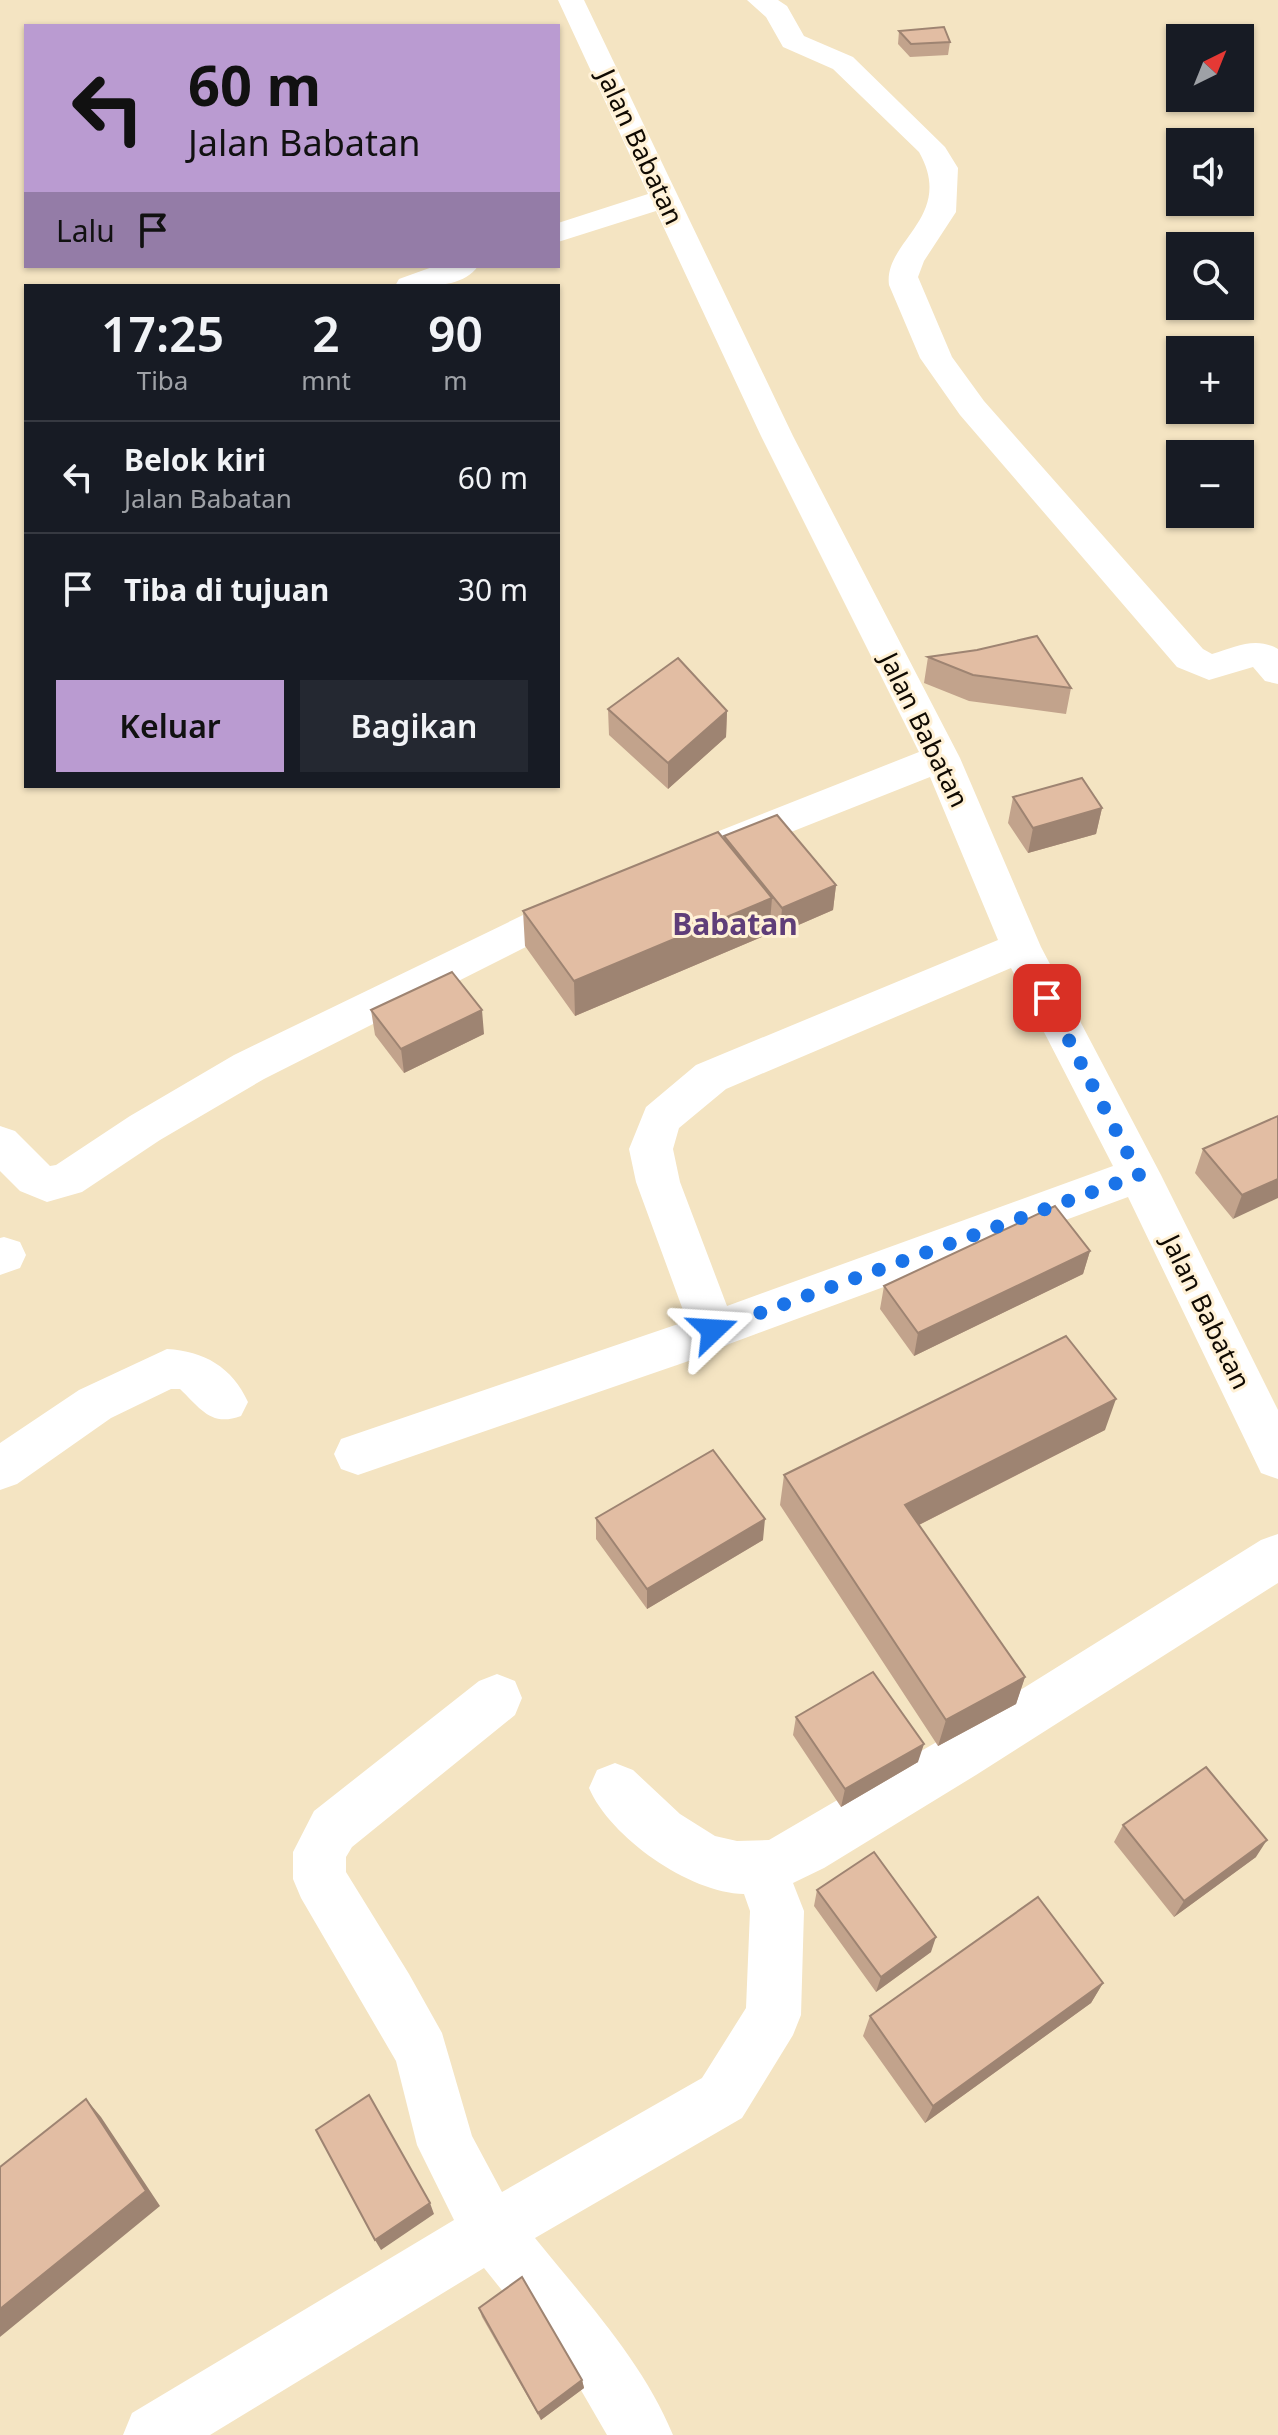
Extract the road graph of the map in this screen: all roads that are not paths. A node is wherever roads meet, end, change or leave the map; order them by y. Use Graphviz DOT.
graph roads {
  1 [pos="571,0"];
  2 [pos="760,0"];
  3 [pos="664,198"];
  4 [pos="560,232"];
  5 [pos="458,268"];
  6 [pos="415,284"];
  7 [pos="1278,672"];
  8 [pos="941,758"];
  9 [pos="689,859"];
  10 [pos="615,889"];
  11 [pos="1021,947"];
  12 [pos="0,1143"];
  13 [pos="1139,1175"];
  14 [pos="713,1330"];
  15 [pos="225,1402"];
  16 [pos="358,1454"];
  17 [pos="1278,1458"];
  18 [pos="0,1469"];
  19 [pos="1278,1556"];
  20 [pos="497,1698"];
  21 [pos="615,1788"];
  22 [pos="761,1868"];
  23 [pos="491,2231"];
  24 [pos="154,2435"];
  25 [pos="642,2435"];
  1 -- 3 [label="street, Jalan Babatan"];
  2 -- 7 [label="street"];
  3 -- 4 [label="street"];
  3 -- 8 [label="street, Jalan Babatan"];
  5 -- 6 [label="street"];
  8 -- 9 [label="street"];
  8 -- 11 [label="street, Jalan Babatan"];
  10 -- 12 [label="street"];
  11 -- 13 [label="street, Jalan Babatan"];
  11 -- 14 [label="street"];
  13 -- 14 [label="street"];
  13 -- 17 [label="street, Jalan Babatan"];
  14 -- 16 [label="street"];
  15 -- 18 [label="street"];
  19 -- 22 [label="street"];
  20 -- 23 [label="street"];
  21 -- 22 [label="street"];
  22 -- 23 [label="street"];
  23 -- 24 [label="street"];
  23 -- 25 [label="street"];
}
